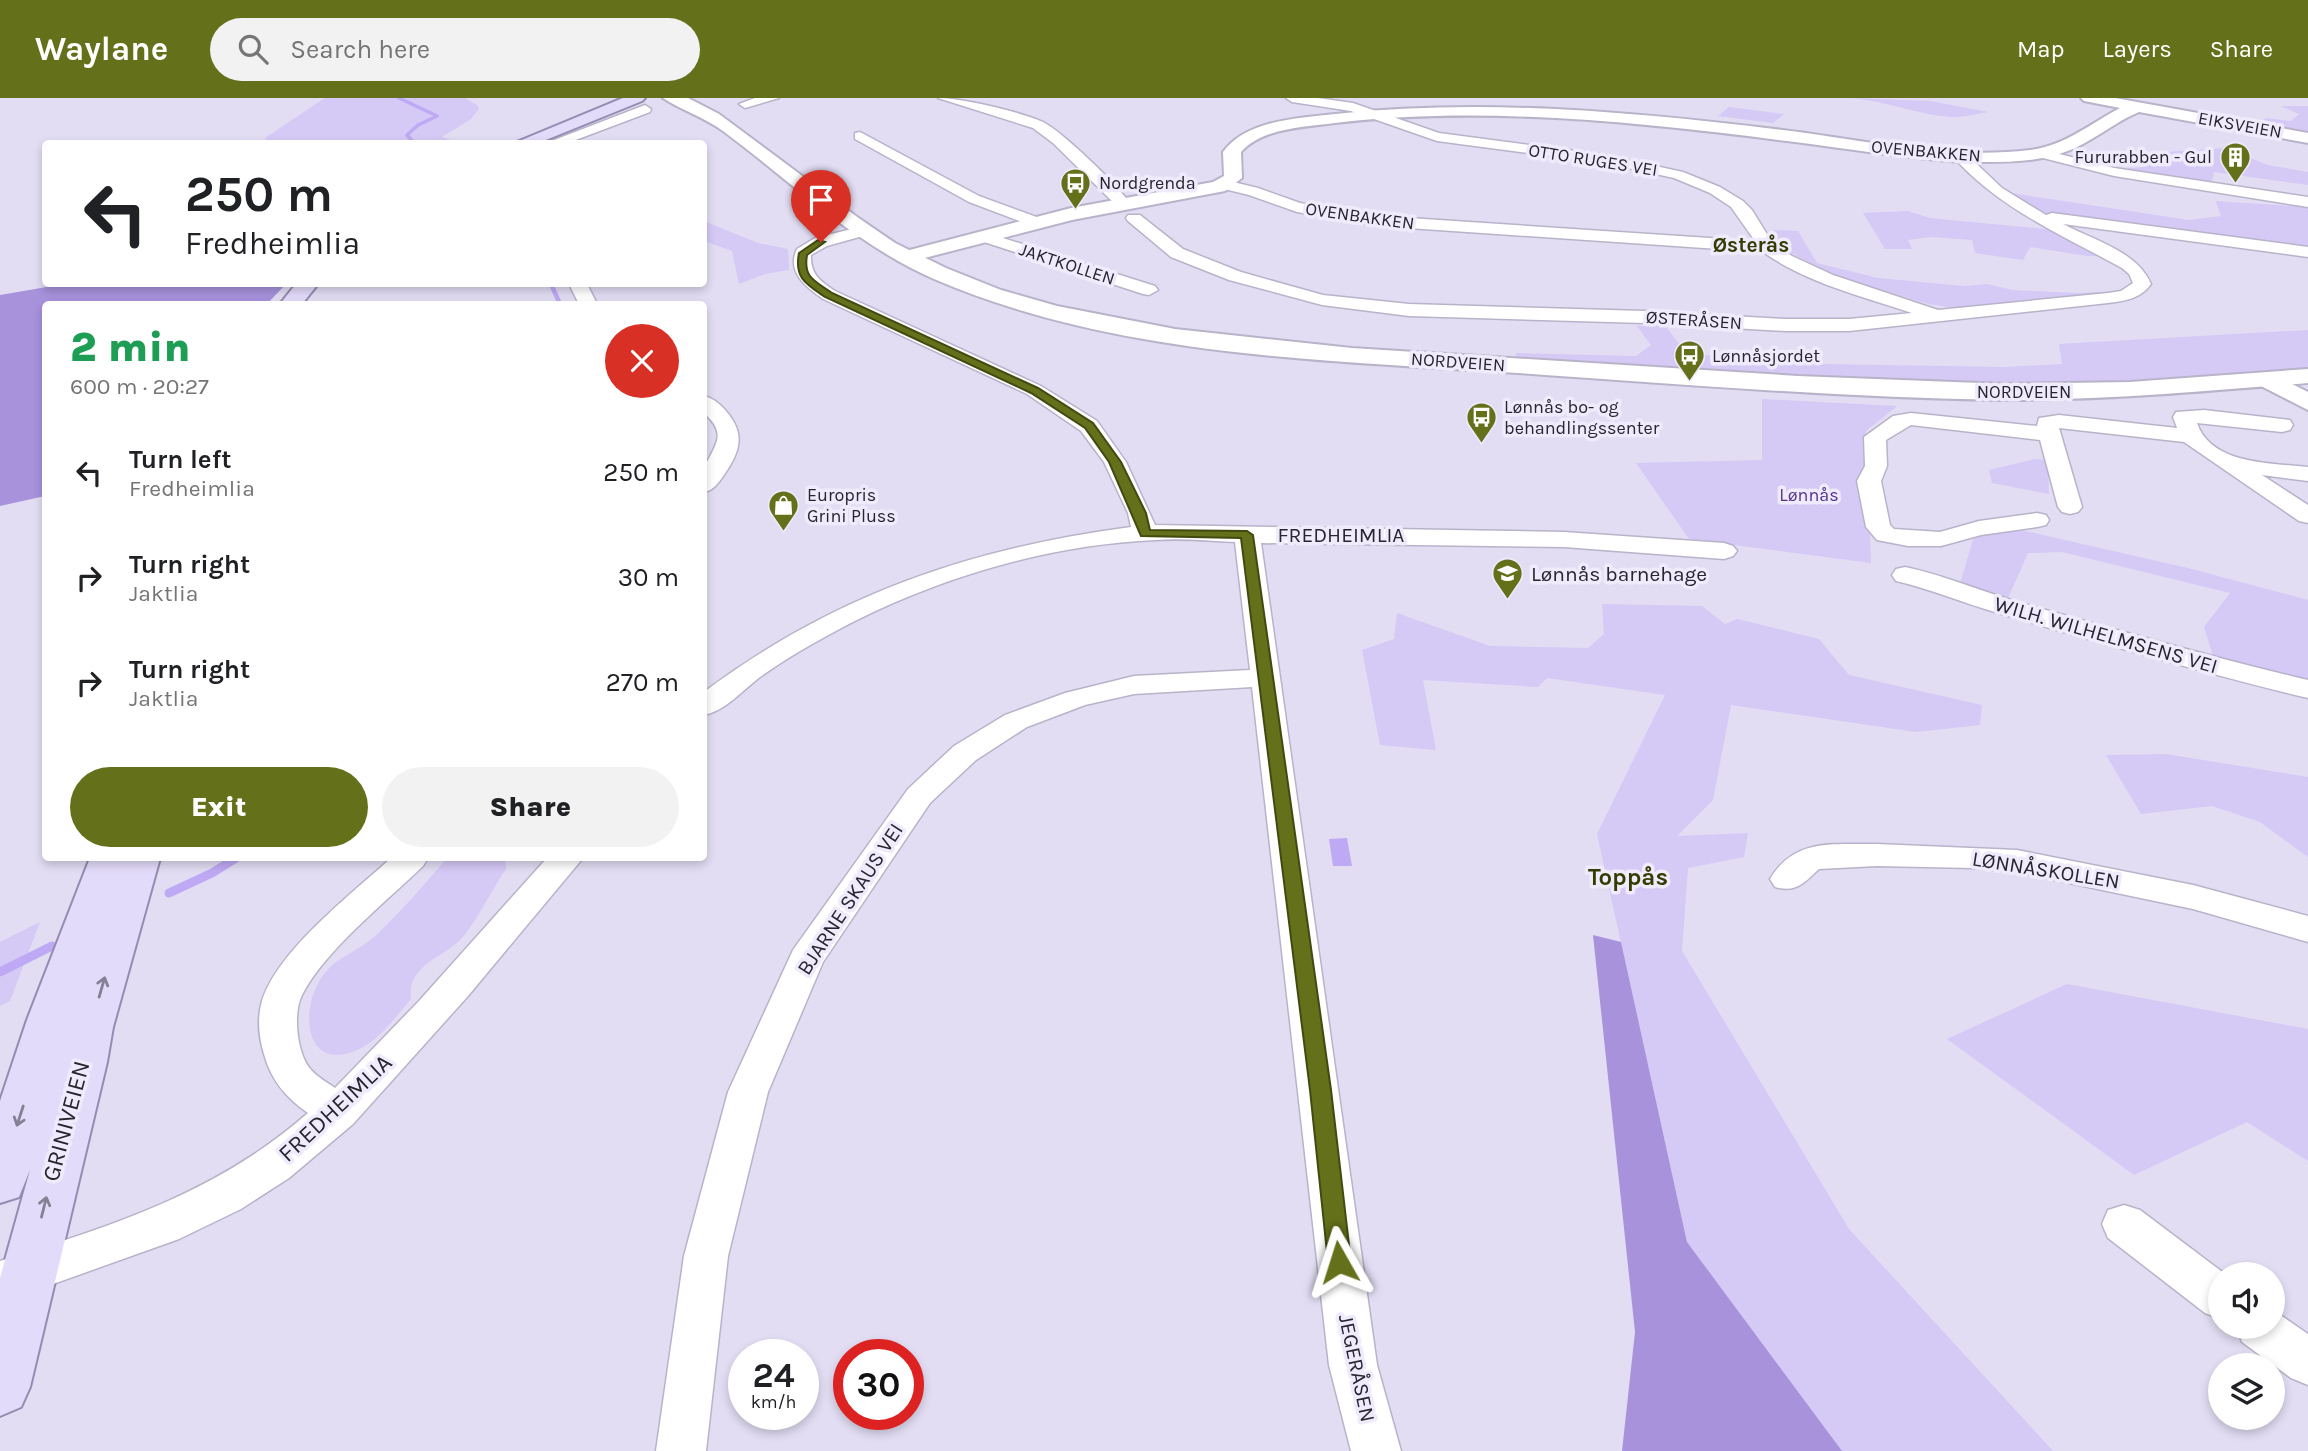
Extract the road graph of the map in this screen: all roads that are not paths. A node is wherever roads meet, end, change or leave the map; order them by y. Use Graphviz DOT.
graph roads {
  1 [pos="624,98"];
  2 [pos="671,98"];
  3 [pos="773,98"];
  4 [pos="944,98"];
  5 [pos="1292,98"];
  6 [pos="1451,98"];
  7 [pos="2089,98"];
  8 [pos="641,103"];
  9 [pos="745,104"];
  10 [pos="2134,108"];
  11 [pos="1470,110"];
  12 [pos="1371,114"];
  13 [pos="860,136"];
  14 [pos="549,138"];
  15 [pos="2308,138"];
  16 [pos="2040,153"];
  17 [pos="1960,156"];
  18 [pos="1225,185"];
  19 [pos="2308,202"];
  20 [pos="1128,210"];
  21 [pos="2037,218"];
  22 [pos="1036,222"];
  23 [pos="864,231"];
  24 [pos="984,237"];
  25 [pos="1767,247"];
  26 [pos="2308,252"];
  27 [pos="905,257"];
  28 [pos="305,287"];
  29 [pos="1149,290"];
  30 [pos="293,301"];
  31 [pos="1939,316"];
  32 [pos="2308,376"];
  33 [pos="2267,380"];
  34 [pos="2308,402"];
  35 [pos="707,405"];
  36 [pos="2282,425"];
  37 [pos="2049,434"];
  38 [pos="2190,436"];
  39 [pos="2228,465"];
  40 [pos="2308,474"];
  41 [pos="707,481"];
  42 [pos="2070,507"];
  43 [pos="2308,516"];
  44 [pos="2037,520"];
  45 [pos="1145,533"];
  46 [pos="1247,535"];
  47 [pos="1724,551"];
  48 [pos="1905,575"];
  49 [pos="1264,678"];
  50 [pos="2308,689"];
  51 [pos="707,703"];
  52 [pos="109,861"];
  53 [pos="138,861"];
  54 [pos="408,861"];
  55 [pos="563,861"];
  56 [pos="1787,879"];
  57 [pos="2308,929"];
  58 [pos="339,1112"];
  59 [pos="0,1181"];
  60 [pos="2124,1224"];
  61 [pos="14,1278"];
  62 [pos="2208,1288"];
  63 [pos="2277,1339"];
  64 [pos="2308,1362"];
  65 [pos="0,1387"];
  66 [pos="681,1451"];
  67 [pos="1376,1451"];
  1 -- 14 [label="main road"];
  2 -- 23 [label="street, NORDVEIEN"];
  3 -- 9 [label="street"];
  4 -- 20 [label="street, ØSTERÅSEN"];
  5 -- 12 [label="street, OTTO RUGES VEI"];
  6 -- 11 [label="street"];
  7 -- 10 [label="street, EIKSVEIEN"];
  8 -- 14 [label="main road"];
  10 -- 15 [label="street, EIKSVEIEN"];
  10 -- 16 [label="street, OVENBAKKEN"];
  11 -- 12 [label="street, OVENBAKKEN"];
  11 -- 17 [label="street, OVENBAKKEN"];
  12 -- 18 [label="street, OVENBAKKEN"];
  12 -- 25 [label="street, OTTO RUGES VEI"];
  13 -- 22 [label="street"];
  16 -- 17 [label="street, OVENBAKKEN"];
  16 -- 19 [label="street, OVENBAKKEN"];
  17 -- 21 [label="street, ØSTERÅSEN"];
  18 -- 20 [label="street"];
  18 -- 25 [label="street, OVENBAKKEN"];
  20 -- 22 [label="street"];
  20 -- 31 [label="street, ØSTERÅSEN"];
  21 -- 26 [label="street, ØSTERÅSEN"];
  21 -- 31 [label="street, ØSTERÅSEN"];
  22 -- 24 [label="street"];
  23 -- 27 [label="street, NORDVEIEN"];
  23 -- 45 [label="street"];
  24 -- 27 [label="street"];
  24 -- 29 [label="street, JAKTKOLLEN"];
  25 -- 31 [label="street, OTTO RUGES VEI"];
  27 -- 33 [label="street, NORDVEIEN"];
  28 -- 30 [label="main road"];
  32 -- 33 [label="street, NORDVEIEN"];
  33 -- 34 [label="street"];
  35 -- 41 [label="street"];
  36 -- 38 [label="street"];
  37 -- 38 [label="street"];
  37 -- 42 [label="street"];
  37 -- 44 [label="street"];
  38 -- 39 [label="street"];
  39 -- 40 [label="street"];
  39 -- 43 [label="street"];
  45 -- 46 [label="street, FREDHEIMLIA"];
  45 -- 51 [label="street, FREDHEIMLIA"];
  46 -- 47 [label="street, FREDHEIMLIA"];
  46 -- 49 [label="street, JEGERÅSEN"];
  48 -- 50 [label="street, WILH. WILHELMSENS VEI"];
  49 -- 66 [label="street, BJARNE SKAUS VEI"];
  49 -- 67 [label="street, JEGERÅSEN"];
  52 -- 59 [label="main road, GRINIVEIEN, one-way"];
  61 -- 53 [label="main road, GRINIVEIEN, one-way"];
  54 -- 58 [label="street"];
  55 -- 58 [label="street, FREDHEIMLIA"];
  56 -- 57 [label="street, LØNNÅSKOLLEN"];
  58 -- 61 [label="street, FREDHEIMLIA"];
  60 -- 62 [label="street"];
  61 -- 65 [label="main road, GRINIVEIEN"];
  63 -- 64 [label="street"];
}
